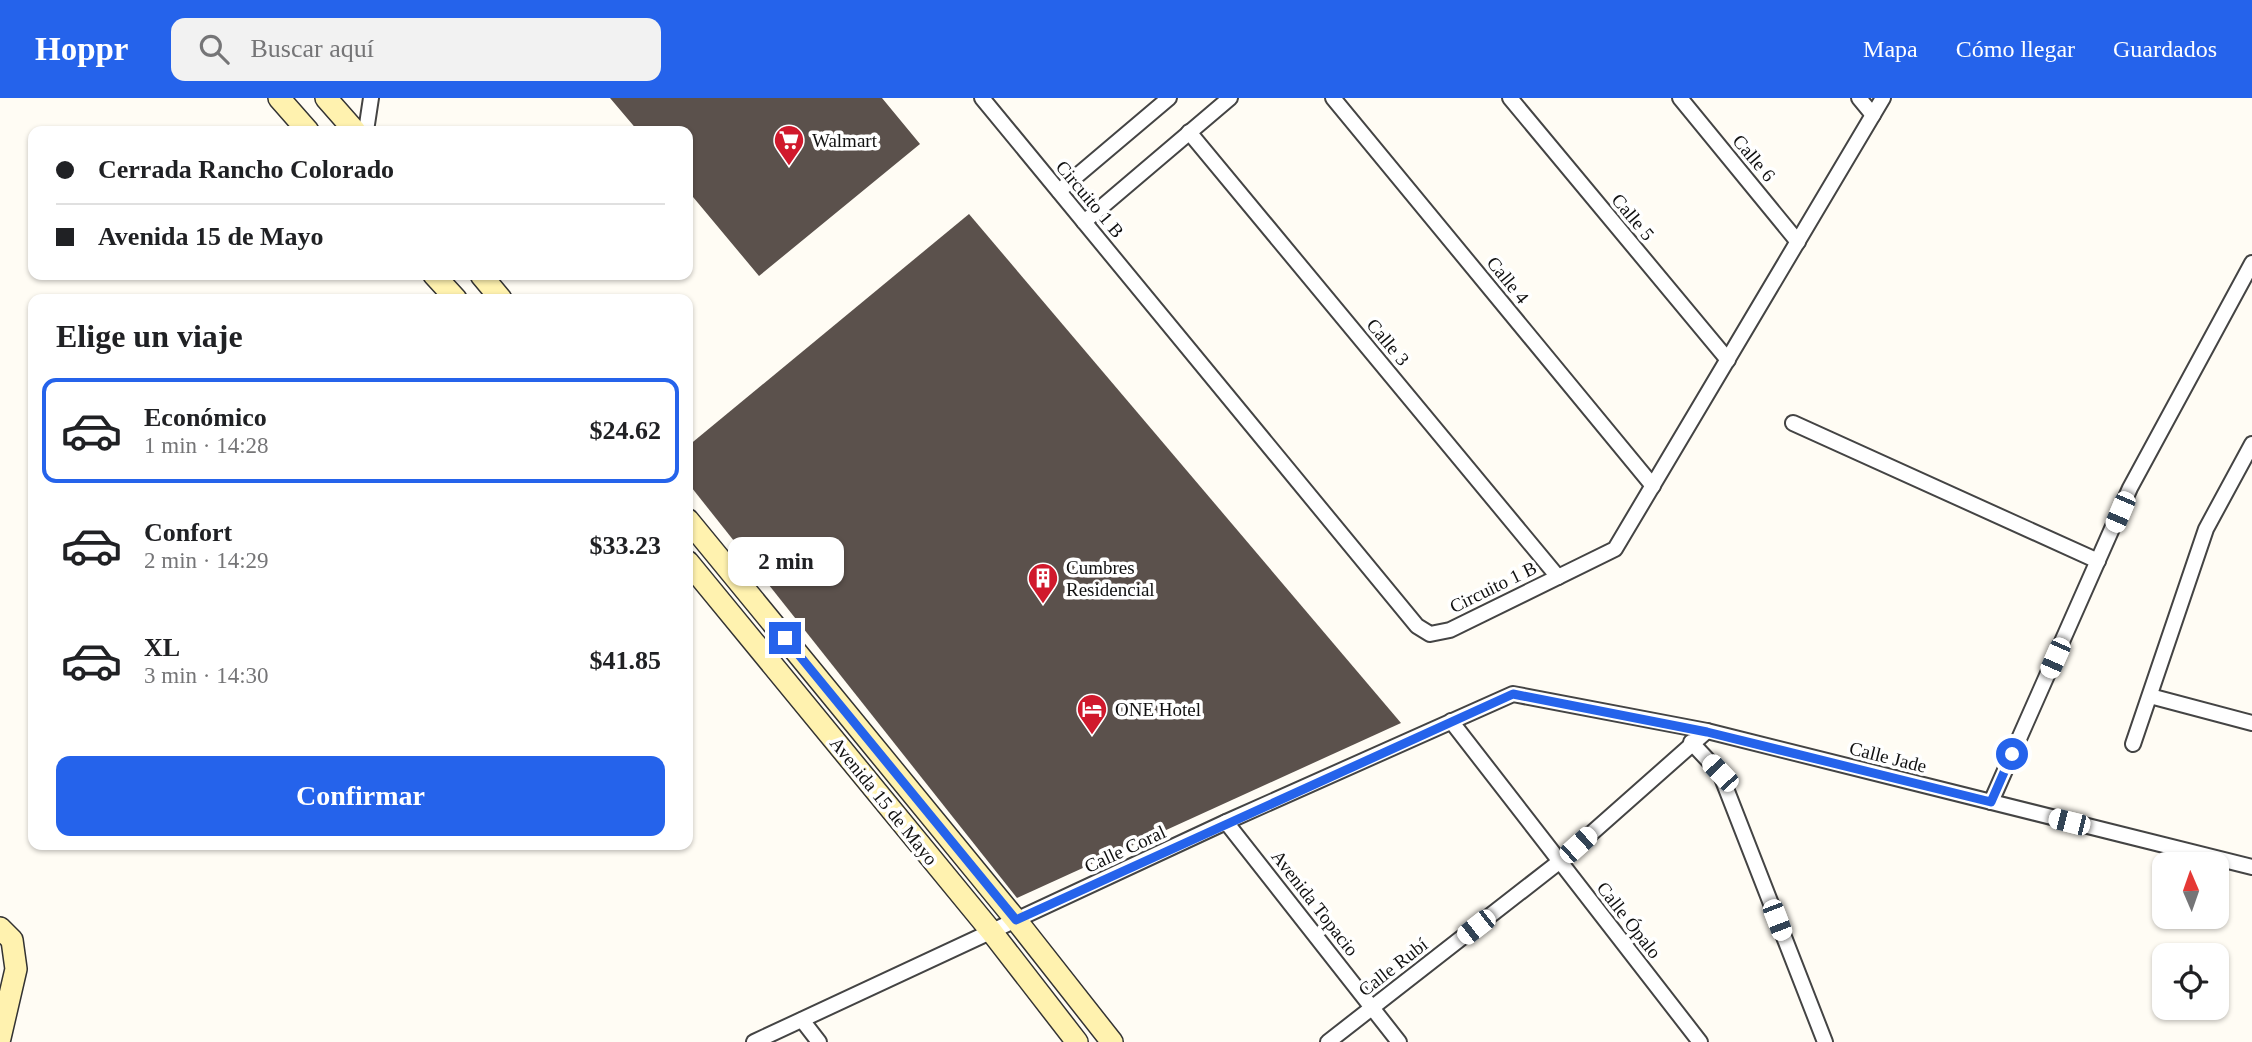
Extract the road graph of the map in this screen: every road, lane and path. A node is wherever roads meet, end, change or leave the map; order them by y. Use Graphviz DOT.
graph roads {
  1 [pos="279,98"];
  2 [pos="326,98"];
  3 [pos="371,98"];
  4 [pos="982,98"];
  5 [pos="1230,98"];
  6 [pos="1333,98"];
  7 [pos="1510,98"];
  8 [pos="1680,98"];
  9 [pos="1859,98"];
  10 [pos="1883,98"];
  11 [pos="1164,99"];
  12 [pos="1873,116"];
  13 [pos="304,126"];
  14 [pos="351,126"];
  15 [pos="367,126"];
  16 [pos="1189,132"];
  17 [pos="1059,191"];
  18 [pos="1084,222"];
  19 [pos="1798,242"];
  20 [pos="2252,262"];
  21 [pos="439,280"];
  22 [pos="485,280"];
  23 [pos="451,294"];
  24 [pos="497,294"];
  25 [pos="1728,360"];
  26 [pos="1793,423"];
  27 [pos="2252,444"];
  28 [pos="1653,486"];
  29 [pos="693,526"];
  30 [pos="2098,561"];
  31 [pos="693,568"];
  32 [pos="1558,577"];
  33 [pos="1513,694"];
  34 [pos="2150,696"];
  35 [pos="1451,721"];
  36 [pos="2252,723"];
  37 [pos="1707,732"];
  38 [pos="1691,742"];
  39 [pos="2133,744"];
  40 [pos="1991,802"];
  41 [pos="1226,822"];
  42 [pos="1559,862"];
  43 [pos="2252,867"];
  44 [pos="1016,920"];
  45 [pos="0,928"];
  46 [pos="991,931"];
  47 [pos="1372,1008"];
  48 [pos="802,1020"];
  49 [pos="0,1038"];
  50 [pos="754,1042"];
  51 [pos="819,1042"];
  52 [pos="1077,1042"];
  53 [pos="1112,1042"];
  54 [pos="1328,1042"];
  55 [pos="1399,1042"];
  56 [pos="1700,1042"];
  57 [pos="1825,1042"];
  1 -- 13 [label="main road"];
  2 -- 14 [label="main road"];
  3 -- 15 [label="street"];
  4 -- 17 [label="street, Circuito 1 B"];
  5 -- 16 [label="street"];
  6 -- 28 [label="street, Calle 4"];
  7 -- 25 [label="street, Calle 5"];
  8 -- 19 [label="street, Calle 6"];
  9 -- 12 [label="street"];
  10 -- 12 [label="street, Circuito 1 B"];
  11 -- 17 [label="street"];
  12 -- 19 [label="street, Circuito 1 B"];
  16 -- 18 [label="street"];
  16 -- 32 [label="street, Calle 3"];
  17 -- 18 [label="street, Circuito 1 B"];
  18 -- 32 [label="street, Circuito 1 B"];
  19 -- 25 [label="street, Circuito 1 B"];
  20 -- 30 [label="street"];
  21 -- 23 [label="main road"];
  22 -- 24 [label="main road"];
  25 -- 28 [label="street, Circuito 1 B"];
  26 -- 30 [label="street"];
  27 -- 34 [label="street"];
  28 -- 32 [label="street, Circuito 1 B"];
  29 -- 44 [label="main road, Avenida 15 de Mayo"];
  30 -- 40 [label="street"];
  31 -- 46 [label="main road, Avenida 15 de Mayo"];
  33 -- 35 [label="street, Calle Coral"];
  33 -- 37 [label="street, Calle Jade"];
  34 -- 36 [label="street"];
  34 -- 39 [label="street"];
  35 -- 41 [label="street, Calle Coral"];
  35 -- 42 [label="street, Calle Ópalo"];
  37 -- 38 [label="street, Calle Rubí"];
  37 -- 40 [label="street, Calle Jade"];
  38 -- 42 [label="street, Calle Rubí"];
  38 -- 57 [label="street"];
  40 -- 43 [label="street, Calle Jade"];
  41 -- 44 [label="street, Calle Coral"];
  41 -- 47 [label="street, Avenida Topacio"];
  42 -- 47 [label="street, Calle Rubí"];
  42 -- 56 [label="street, Calle Ópalo"];
  44 -- 46 [label="street, Calle Coral"];
  44 -- 53 [label="main road, Avenida 15 de Mayo"];
  45 -- 49 [label="main road"];
  46 -- 48 [label="street, Calle Coral"];
  46 -- 52 [label="main road, Avenida 15 de Mayo"];
  47 -- 54 [label="street, Calle Rubí"];
  47 -- 55 [label="street, Avenida Topacio"];
  48 -- 50 [label="street, Calle Coral"];
  48 -- 51 [label="street"];
}
